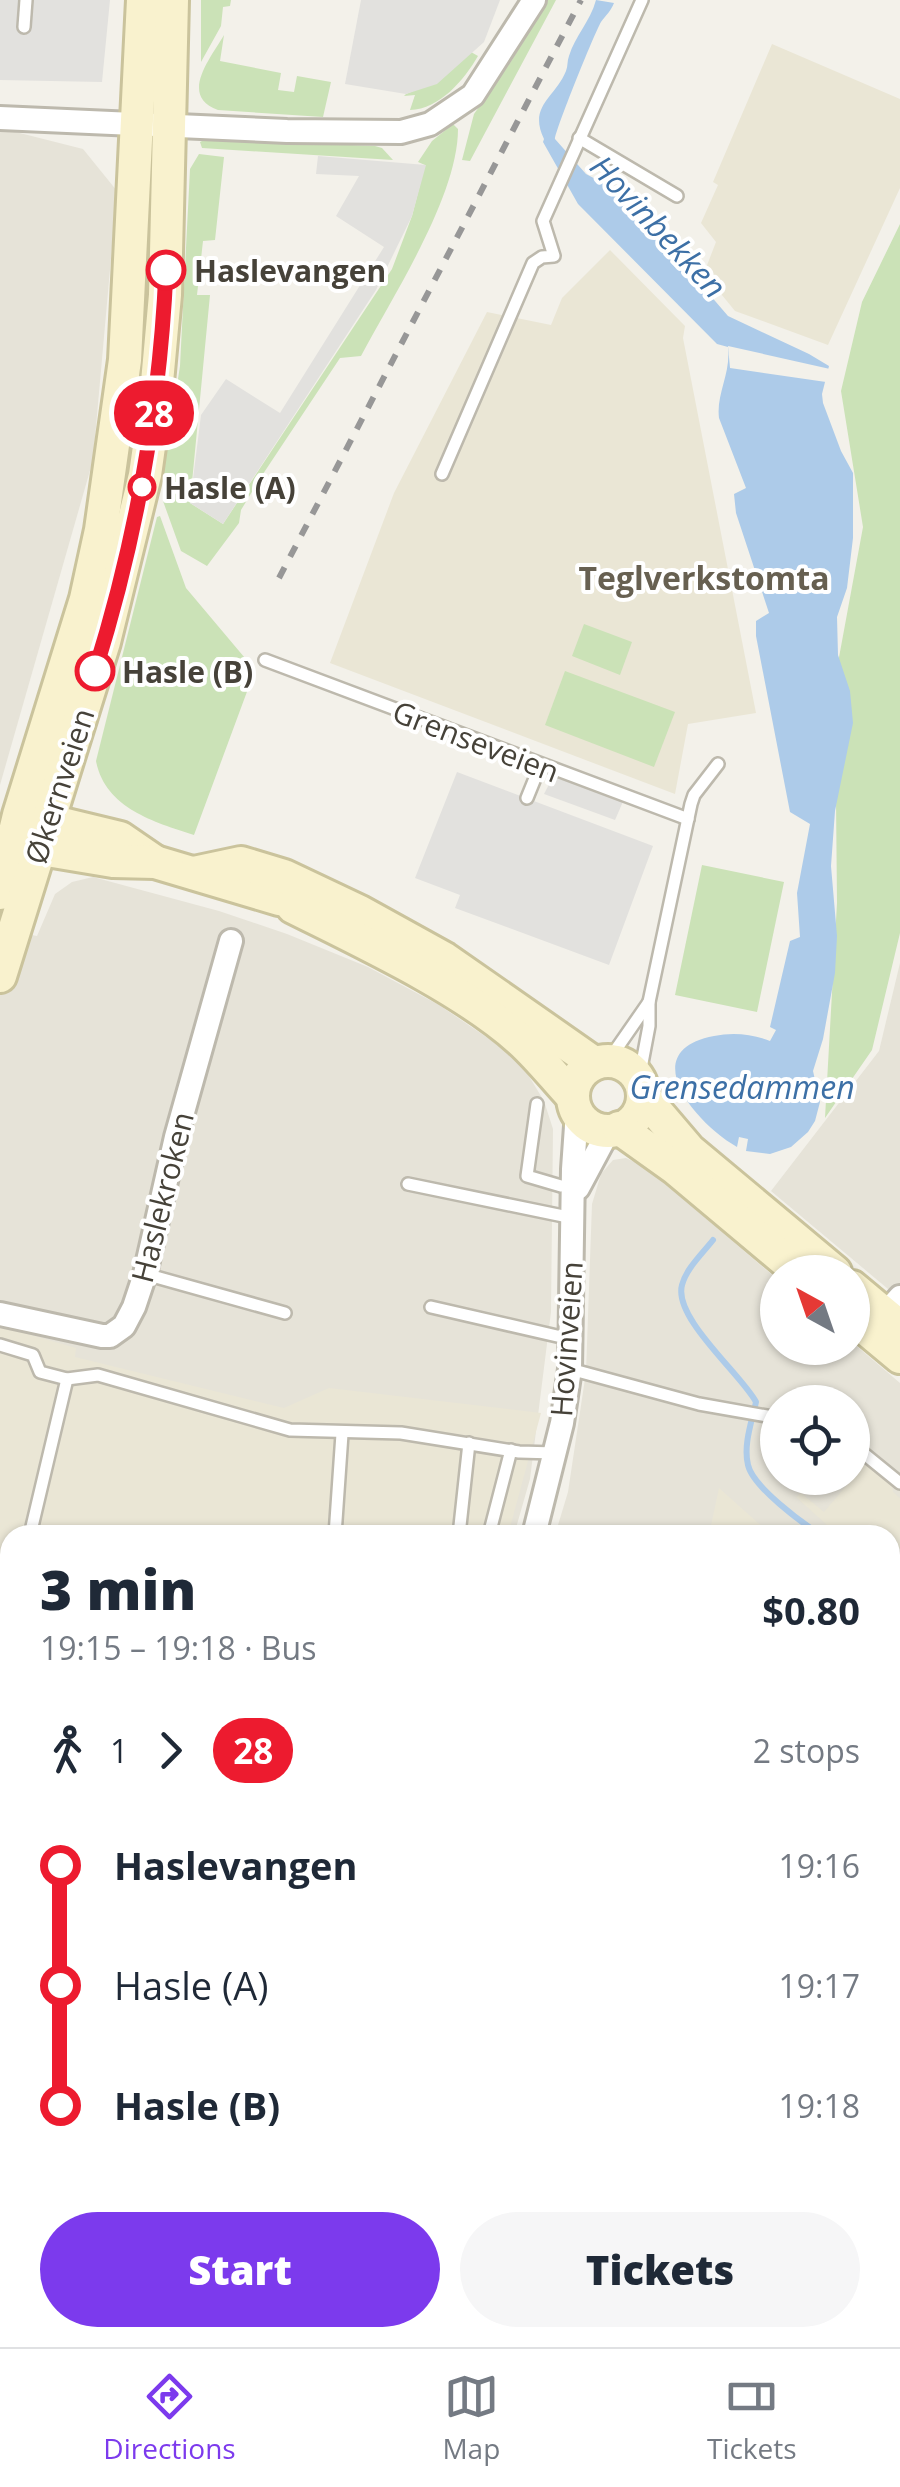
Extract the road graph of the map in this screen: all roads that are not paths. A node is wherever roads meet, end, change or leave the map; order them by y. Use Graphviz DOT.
graph roads {
  1 [pos="26,0"];
  2 [pos="143,0"];
  3 [pos="172,0"];
  4 [pos="534,0"];
  5 [pos="642,0"];
  6 [pos="24,26"];
  7 [pos="0,118"];
  8 [pos="152,125"];
  9 [pos="580,138"];
  10 [pos="677,196"];
  11 [pos="442,474"];
  12 [pos="265,660"];
  13 [pos="718,764"];
  14 [pos="540,766"];
  15 [pos="527,798"];
  16 [pos="688,820"];
  17 [pos="20,831"];
  18 [pos="194,873"];
  19 [pos="0,893"];
  20 [pos="278,899"];
  21 [pos="360,912"];
  22 [pos="231,941"];
  23 [pos="0,976"];
  24 [pos="650,1002"];
  25 [pos="602,1062"];
  26 [pos="641,1088"];
  27 [pos="537,1104"];
  28 [pos="575,1104"];
  29 [pos="614,1130"];
  30 [pos="408,1184"];
  31 [pos="569,1202"];
  32 [pos="779,1255"];
  33 [pos="816,1255"];
  34 [pos="145,1274"];
  35 [pos="431,1307"];
  36 [pos="285,1313"];
  37 [pos="0,1314"];
  38 [pos="881,1317"];
  39 [pos="570,1339"];
  40 [pos="0,1345"];
  41 [pos="900,1357"];
  42 [pos="570,1370"];
  43 [pos="644,1372"];
  44 [pos="67,1379"];
  45 [pos="642,1386"];
  46 [pos="760,1415"];
  47 [pos="342,1434"];
  48 [pos="469,1443"];
  49 [pos="511,1450"];
  50 [pos="555,1453"];
  51 [pos="870,1459"];
  52 [pos="900,1483"];
  53 [pos="32,1525"];
  54 [pos="336,1525"];
  55 [pos="460,1525"];
  56 [pos="492,1525"];
  57 [pos="537,1525"];
  1 -- 6 [label="lane"];
  2 -- 8 [label="main road, Økernveien"];
  3 -- 8 [label="main road, Økernveien"];
  4 -- 8 [label="street"];
  5 -- 9 [label="lane"];
  7 -- 8 [label="street"];
  8 -- 17 [label="main road, Økernveien"];
  9 -- 10 [label="lane"];
  9 -- 11 [label="lane"];
  12 -- 14 [label="lane, Grenseveien"];
  13 -- 16 [label="lane"];
  14 -- 15 [label="lane"];
  14 -- 16 [label="lane, Grenseveien"];
  16 -- 24 [label="lane"];
  17 -- 18 [label="main road"];
  17 -- 19 [label="main road, Økernveien"];
  17 -- 23 [label="main road, Økernveien"];
  18 -- 20 [label="main road"];
  18 -- 21 [label="main road"];
  20 -- 21 [label="main road"];
  20 -- 28 [label="main road"];
  21 -- 25 [label="main road"];
  22 -- 34 [label="street, Haslekroken"];
  24 -- 25 [label="lane"];
  24 -- 26 [label="lane"];
  25 -- 26 [label="main road"];
  25 -- 28 [label="main road"];
  26 -- 29 [label="main road"];
  26 -- 33 [label="main road"];
  27 -- 31 [label="lane"];
  28 -- 29 [label="main road"];
  28 -- 31 [label="street, Hovinveien"];
  29 -- 31 [label="street, Hovinveien"];
  29 -- 32 [label="main road"];
  30 -- 31 [label="lane"];
  31 -- 39 [label="street, Hovinveien"];
  34 -- 36 [label="lane"];
  34 -- 37 [label="street, Haslekroken"];
  35 -- 39 [label="lane"];
  38 -- 41 [label="main road"];
  39 -- 42 [label="street, Hovinveien"];
  40 -- 44 [label="lane"];
  42 -- 45 [label="lane"];
  42 -- 50 [label="street, Hovinveien"];
  43 -- 45 [label="lane"];
  44 -- 47 [label="lane"];
  44 -- 53 [label="lane"];
  45 -- 46 [label="lane"];
  47 -- 48 [label="lane"];
  47 -- 54 [label="lane"];
  48 -- 49 [label="lane"];
  48 -- 55 [label="lane"];
  49 -- 50 [label="lane"];
  49 -- 56 [label="lane"];
  50 -- 57 [label="street, Hovinveien"];
  51 -- 52 [label="lane"];
}
